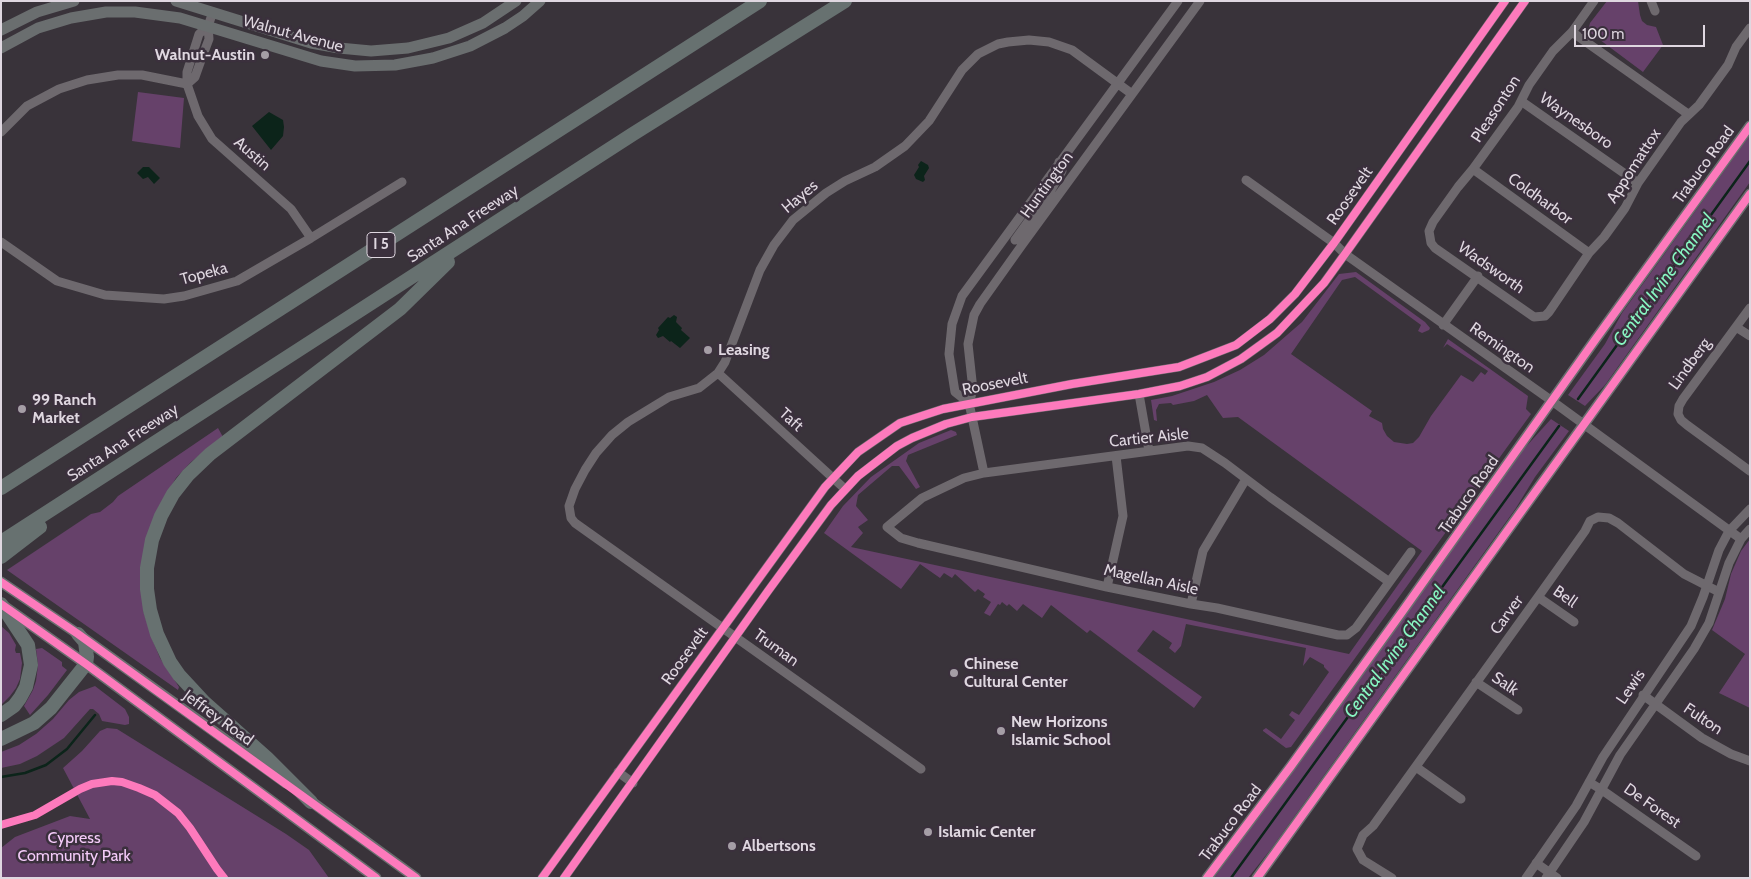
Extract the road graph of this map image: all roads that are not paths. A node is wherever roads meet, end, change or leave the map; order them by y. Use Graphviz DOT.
graph roads {
  1 [pos="74,1"];
  2 [pos="176,1"];
  3 [pos="516,1"];
  4 [pos="540,1"];
  5 [pos="760,1"];
  6 [pos="845,1"];
  7 [pos="1178,1"];
  8 [pos="1200,1"];
  9 [pos="1505,1"];
  10 [pos="1525,1"];
  11 [pos="1651,1"];
  12 [pos="1592,2"];
  13 [pos="1655,11"];
  14 [pos="213,12"];
  15 [pos="208,26"];
  16 [pos="1750,28"];
  17 [pos="1,30"];
  18 [pos="1572,32"];
  19 [pos="1,48"];
  20 [pos="358,51"];
  21 [pos="355,66"];
  22 [pos="187,84"];
  23 [pos="1117,84"];
  24 [pos="1132,94"];
  25 [pos="1521,101"];
  26 [pos="1688,114"];
  27 [pos="1750,126"];
  28 [pos="1,132"];
  29 [pos="1473,169"];
  30 [pos="1246,180"];
  31 [pos="402,182"];
  32 [pos="1638,183"];
  33 [pos="1750,194"];
  34 [pos="1429,236"];
  35 [pos="312,238"];
  36 [pos="470,240"];
  37 [pos="1014,240"];
  38 [pos="1,242"];
  39 [pos="1334,243"];
  40 [pos="1589,253"];
  41 [pos="1345,254"];
  42 [pos="1478,276"];
  43 [pos="1750,308"];
  44 [pos="1540,317"];
  45 [pos="1443,325"];
  46 [pos="1736,327"];
  47 [pos="1750,336"];
  48 [pos="718,373"];
  49 [pos="1139,394"];
  50 [pos="1552,401"];
  51 [pos="969,403"];
  52 [pos="972,417"];
  53 [pos="1585,425"];
  54 [pos="1149,451"];
  55 [pos="1116,456"];
  56 [pos="1750,471"];
  57 [pos="984,473"];
  58 [pos="106,475"];
  59 [pos="833,477"];
  60 [pos="1246,480"];
  61 [pos="1,488"];
  62 [pos="844,488"];
  63 [pos="1750,509"];
  64 [pos="569,513"];
  65 [pos="887,527"];
  66 [pos="1750,530"];
  67 [pos="1729,531"];
  68 [pos="1741,539"];
  69 [pos="1,542"];
  70 [pos="1411,552"];
  71 [pos="1,557"];
  72 [pos="1388,581"];
  73 [pos="3,584"];
  74 [pos="1107,586"];
  75 [pos="1707,586"];
  76 [pos="1719,592"];
  77 [pos="1538,597"];
  78 [pos="1,604"];
  79 [pos="1191,604"];
  80 [pos="1574,622"];
  81 [pos="723,628"];
  82 [pos="78,634"];
  83 [pos="736,637"];
  84 [pos="86,664"];
  85 [pos="1476,682"];
  86 [pos="1643,695"];
  87 [pos="1656,704"];
  88 [pos="1518,710"];
  89 [pos="1,715"];
  90 [pos="1,739"];
  91 [pos="1750,761"];
  92 [pos="1416,766"];
  93 [pos="921,769"];
  94 [pos="618,772"];
  95 [pos="1589,782"];
  96 [pos="633,783"];
  97 [pos="1602,790"];
  98 [pos="1461,799"];
  99 [pos="311,802"];
  100 [pos="1696,856"];
  101 [pos="1536,863"];
  102 [pos="1551,876"];
  103 [pos="376,878"];
  104 [pos="416,878"];
  105 [pos="542,878"];
  106 [pos="564,878"];
  107 [pos="1207,878"];
  108 [pos="1257,878"];
  109 [pos="1392,878"];
  110 [pos="1526,878"];
  1 -- 17 [label="main road"];
  2 -- 14 [label="main road, Walnut Avenue"];
  3 -- 20 [label="main road, Walnut Avenue"];
  4 -- 21 [label="main road, Walnut Avenue"];
  5 -- 61 [label="highway, Santa Ana Freeway / I 5"];
  6 -- 36 [label="highway, Santa Ana Freeway"];
  7 -- 23 [label="street, Huntington"];
  8 -- 24 [label="street, Huntington"];
  9 -- 39 [label="street, Roosevelt"];
  10 -- 41 [label="street, Roosevelt"];
  11 -- 13 [label="street"];
  12 -- 18 [label="street, Pleasonton"];
  14 -- 15 [label="street"];
  14 -- 20 [label="main road, Walnut Avenue"];
  15 -- 19 [label="main road, Walnut Avenue"];
  15 -- 21 [label="main road, Walnut Avenue"];
  15 -- 22 [label="street"];
  16 -- 26 [label="street, Appomattox"];
  18 -- 25 [label="street, Pleasonton"];
  18 -- 26 [label="street"];
  20 -- 21 [label="main road"];
  22 -- 28 [label="street"];
  22 -- 35 [label="street, Austin"];
  23 -- 24 [label="street, Hayes"];
  23 -- 37 [label="street, Huntington"];
  23 -- 48 [label="street, Hayes"];
  24 -- 37 [label="street, Huntington"];
  25 -- 29 [label="street, Pleasonton"];
  25 -- 32 [label="street, Waynesboro"];
  26 -- 32 [label="street, Appomattox"];
  27 -- 50 [label="main road, Trabuco Road"];
  29 -- 34 [label="street, Pleasonton"];
  29 -- 40 [label="street, Coldharbor"];
  30 -- 39 [label="street, Remington"];
  31 -- 35 [label="street, Topeka"];
  32 -- 40 [label="street, Appomattox"];
  33 -- 53 [label="main road"];
  34 -- 42 [label="street, Wadsworth"];
  35 -- 38 [label="street, Topeka"];
  36 -- 58 [label="highway, Santa Ana Freeway"];
  36 -- 99 [label="highway"];
  37 -- 51 [label="street, Huntington"];
  37 -- 51 [label="street, Huntington"];
  39 -- 41 [label="street, Remington"];
  39 -- 51 [label="street, Roosevelt"];
  40 -- 44 [label="street, Appomattox"];
  41 -- 45 [label="street, Remington"];
  41 -- 49 [label="street, Roosevelt"];
  42 -- 44 [label="street, Wadsworth"];
  42 -- 45 [label="street"];
  43 -- 46 [label="street, Lindberg"];
  45 -- 50 [label="street, Remington"];
  46 -- 47 [label="street"];
  46 -- 56 [label="street, Lindberg"];
  48 -- 59 [label="street, Taft"];
  48 -- 64 [label="street, Hayes"];
  49 -- 52 [label="street, Roosevelt"];
  49 -- 54 [label="street"];
  50 -- 53 [label="street, Remington"];
  50 -- 107 [label="main road, Trabuco Road"];
  51 -- 52 [label="street, Huntington"];
  51 -- 59 [label="street, Roosevelt"];
  52 -- 57 [label="street, Huntington"];
  52 -- 62 [label="street, Roosevelt"];
  53 -- 67 [label="street, Remington"];
  53 -- 108 [label="main road"];
  54 -- 55 [label="street, Cartier Aisle"];
  54 -- 60 [label="street, Cartier Aisle"];
  55 -- 57 [label="street, Cartier Aisle"];
  55 -- 74 [label="street"];
  57 -- 65 [label="street, Cartier Aisle"];
  58 -- 69 [label="highway, Santa Ana Freeway"];
  58 -- 71 [label="highway"];
  59 -- 62 [label="street, Taft"];
  59 -- 81 [label="street, Roosevelt"];
  60 -- 72 [label="street, Cartier Aisle"];
  60 -- 79 [label="street"];
  62 -- 83 [label="street, Roosevelt"];
  63 -- 67 [label="street, Lewis"];
  64 -- 81 [label="street, Truman"];
  65 -- 74 [label="street, Magellan Aisle"];
  66 -- 68 [label="street, Lewis"];
  67 -- 68 [label="street, Remington"];
  67 -- 75 [label="street, Lewis"];
  68 -- 76 [label="street, Lewis"];
  70 -- 72 [label="street"];
  72 -- 79 [label="street, Magellan Aisle"];
  73 -- 82 [label="main road, Jeffrey Road"];
  74 -- 79 [label="street, Magellan Aisle"];
  75 -- 76 [label="street, Carver"];
  75 -- 77 [label="street, Carver"];
  75 -- 86 [label="street, Lewis"];
  76 -- 87 [label="street, Lewis"];
  77 -- 80 [label="street, Bell"];
  77 -- 85 [label="street, Carver"];
  78 -- 84 [label="main road"];
  78 -- 89 [label="highway"];
  81 -- 83 [label="street, Truman"];
  81 -- 94 [label="street, Roosevelt"];
  82 -- 84 [label="highway"];
  82 -- 99 [label="main road, Jeffrey Road"];
  83 -- 93 [label="street, Truman"];
  83 -- 96 [label="street, Roosevelt"];
  84 -- 90 [label="highway"];
  84 -- 103 [label="main road"];
  85 -- 88 [label="street, Salk"];
  85 -- 92 [label="street, Carver"];
  86 -- 87 [label="street, Fulton"];
  86 -- 95 [label="street, Lewis"];
  87 -- 91 [label="street, Fulton"];
  87 -- 97 [label="street, Lewis"];
  92 -- 98 [label="street"];
  92 -- 109 [label="street, Carver"];
  94 -- 96 [label="street"];
  94 -- 105 [label="street, Roosevelt"];
  95 -- 97 [label="street, De Forest"];
  95 -- 101 [label="street, Lewis"];
  96 -- 106 [label="street, Roosevelt"];
  97 -- 100 [label="street, De Forest"];
  97 -- 102 [label="street, Lewis"];
  99 -- 104 [label="main road, Jeffrey Road"];
  101 -- 102 [label="street"];
  101 -- 110 [label="street, Lewis"];
}
